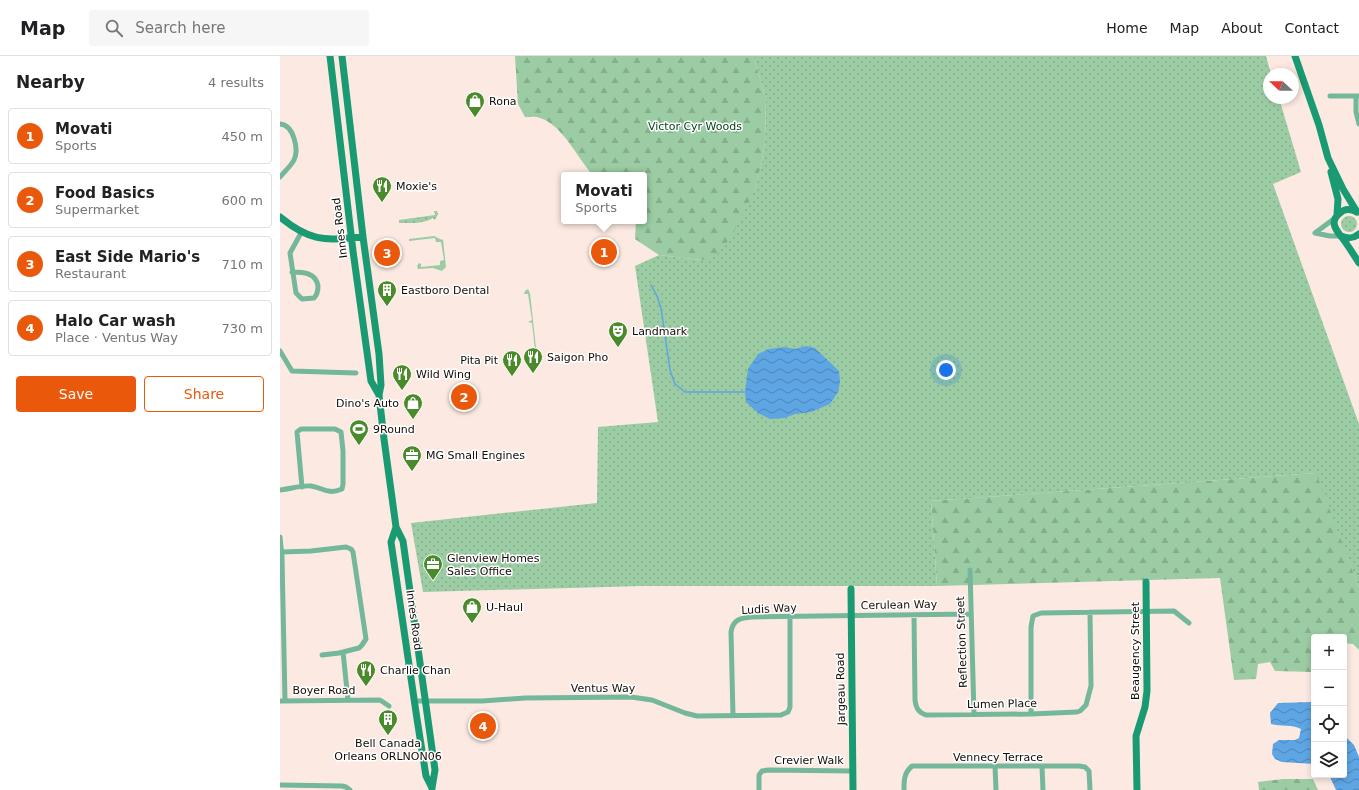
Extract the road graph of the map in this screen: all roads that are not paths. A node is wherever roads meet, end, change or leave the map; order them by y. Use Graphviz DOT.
graph roads {
  1 [pos="330,56"];
  2 [pos="342,56"];
  3 [pos="1295,56"];
  4 [pos="1330,96"];
  5 [pos="1357,96"];
  6 [pos="280,124"];
  7 [pos="1359,124"];
  8 [pos="1328,158"];
  9 [pos="280,178"];
  10 [pos="1358,213"];
  11 [pos="280,217"];
  12 [pos="1336,217"];
  13 [pos="301,233"];
  14 [pos="1359,234"];
  15 [pos="1340,236"];
  16 [pos="363,237"];
  17 [pos="352,238"];
  18 [pos="1359,263"];
  19 [pos="292,272"];
  20 [pos="280,351"];
  21 [pos="356,373"];
  22 [pos="379,395"];
  23 [pos="302,487"];
  24 [pos="280,490"];
  25 [pos="396,527"];
  26 [pos="280,537"];
  27 [pos="282,552"];
  28 [pos="970,570"];
  29 [pos="1146,582"];
  30 [pos="851,589"];
  31 [pos="1090,612"];
  32 [pos="1146,612"];
  33 [pos="971,614"];
  34 [pos="914,615"];
  35 [pos="282,616"];
  36 [pos="851,616"];
  37 [pos="790,617"];
  38 [pos="1189,623"];
  39 [pos="343,652"];
  40 [pos="322,655"];
  41 [pos="348,700"];
  42 [pos="282,701"];
  43 [pos="414,701"];
  44 [pos="425,702"];
  45 [pos="389,706"];
  46 [pos="974,714"];
  47 [pos="1031,714"];
  48 [pos="733,716"];
  49 [pos="995,766"];
  50 [pos="1042,767"];
  51 [pos="852,771"];
  52 [pos="280,785"];
  53 [pos="432,789"];
  54 [pos="350,790"];
  55 [pos="759,790"];
  56 [pos="853,790"];
  57 [pos="904,790"];
  58 [pos="996,790"];
  59 [pos="1043,790"];
  60 [pos="1090,790"];
  61 [pos="1137,790"];
  1 -- 17 [label="main road, Innes Road"];
  2 -- 16 [label="main road, Innes Road"];
  3 -- 8 [label="main road"];
  4 -- 5 [label="street"];
  5 -- 7 [label="street"];
  6 -- 9 [label="street"];
  8 -- 10 [label="main road"];
  8 -- 12 [label="main road"];
  10 -- 12 [label="main road"];
  11 -- 13 [label="main road"];
  12 -- 15 [label="main road"];
  12 -- 15 [label="street"];
  13 -- 17 [label="main road"];
  13 -- 19 [label="street"];
  14 -- 15 [label="main road"];
  15 -- 18 [label="main road"];
  16 -- 17 [label="main road"];
  16 -- 22 [label="main road, Innes Road"];
  17 -- 22 [label="main road, Innes Road"];
  19 -- 19 [label="street"];
  20 -- 21 [label="street"];
  22 -- 25 [label="main road, Innes Road"];
  23 -- 23 [label="street"];
  23 -- 24 [label="street"];
  25 -- 43 [label="main road, Innes Road"];
  25 -- 44 [label="main road, Innes Road"];
  26 -- 27 [label="street"];
  27 -- 35 [label="street"];
  27 -- 39 [label="street"];
  28 -- 33 [label="street, Reflection Street"];
  29 -- 32 [label="main road, Beaugency Street"];
  30 -- 36 [label="main road, Jargeau Road"];
  31 -- 32 [label="street"];
  31 -- 47 [label="street, Lumen Place"];
  31 -- 47 [label="street"];
  32 -- 38 [label="street"];
  32 -- 61 [label="main road, Beaugency Street"];
  33 -- 34 [label="street, Cerulean Way"];
  33 -- 46 [label="street, Reflection Street"];
  34 -- 36 [label="street, Cerulean Way"];
  34 -- 46 [label="street, Lumen Place"];
  35 -- 42 [label="street"];
  36 -- 37 [label="street, Ludis Way"];
  36 -- 51 [label="main road, Jargeau Road"];
  37 -- 48 [label="street, Ludis Way"];
  37 -- 48 [label="street, Ventus Way"];
  39 -- 40 [label="street"];
  39 -- 41 [label="street"];
  41 -- 42 [label="street, Boyer Road"];
  41 -- 45 [label="street, Boyer Road"];
  43 -- 44 [label="street, Ventus Way"];
  43 -- 53 [label="main road, Innes Road"];
  44 -- 48 [label="street, Ventus Way"];
  44 -- 53 [label="main road, Innes Road"];
  46 -- 47 [label="street, Lumen Place"];
  49 -- 50 [label="street, Vennecy Terrace"];
  49 -- 57 [label="street, Vennecy Terrace"];
  49 -- 58 [label="street"];
  50 -- 59 [label="street"];
  50 -- 60 [label="street, Vennecy Terrace"];
  51 -- 55 [label="street, Crevier Walk"];
  51 -- 56 [label="main road, Jargeau Road"];
  52 -- 54 [label="street"];
}
